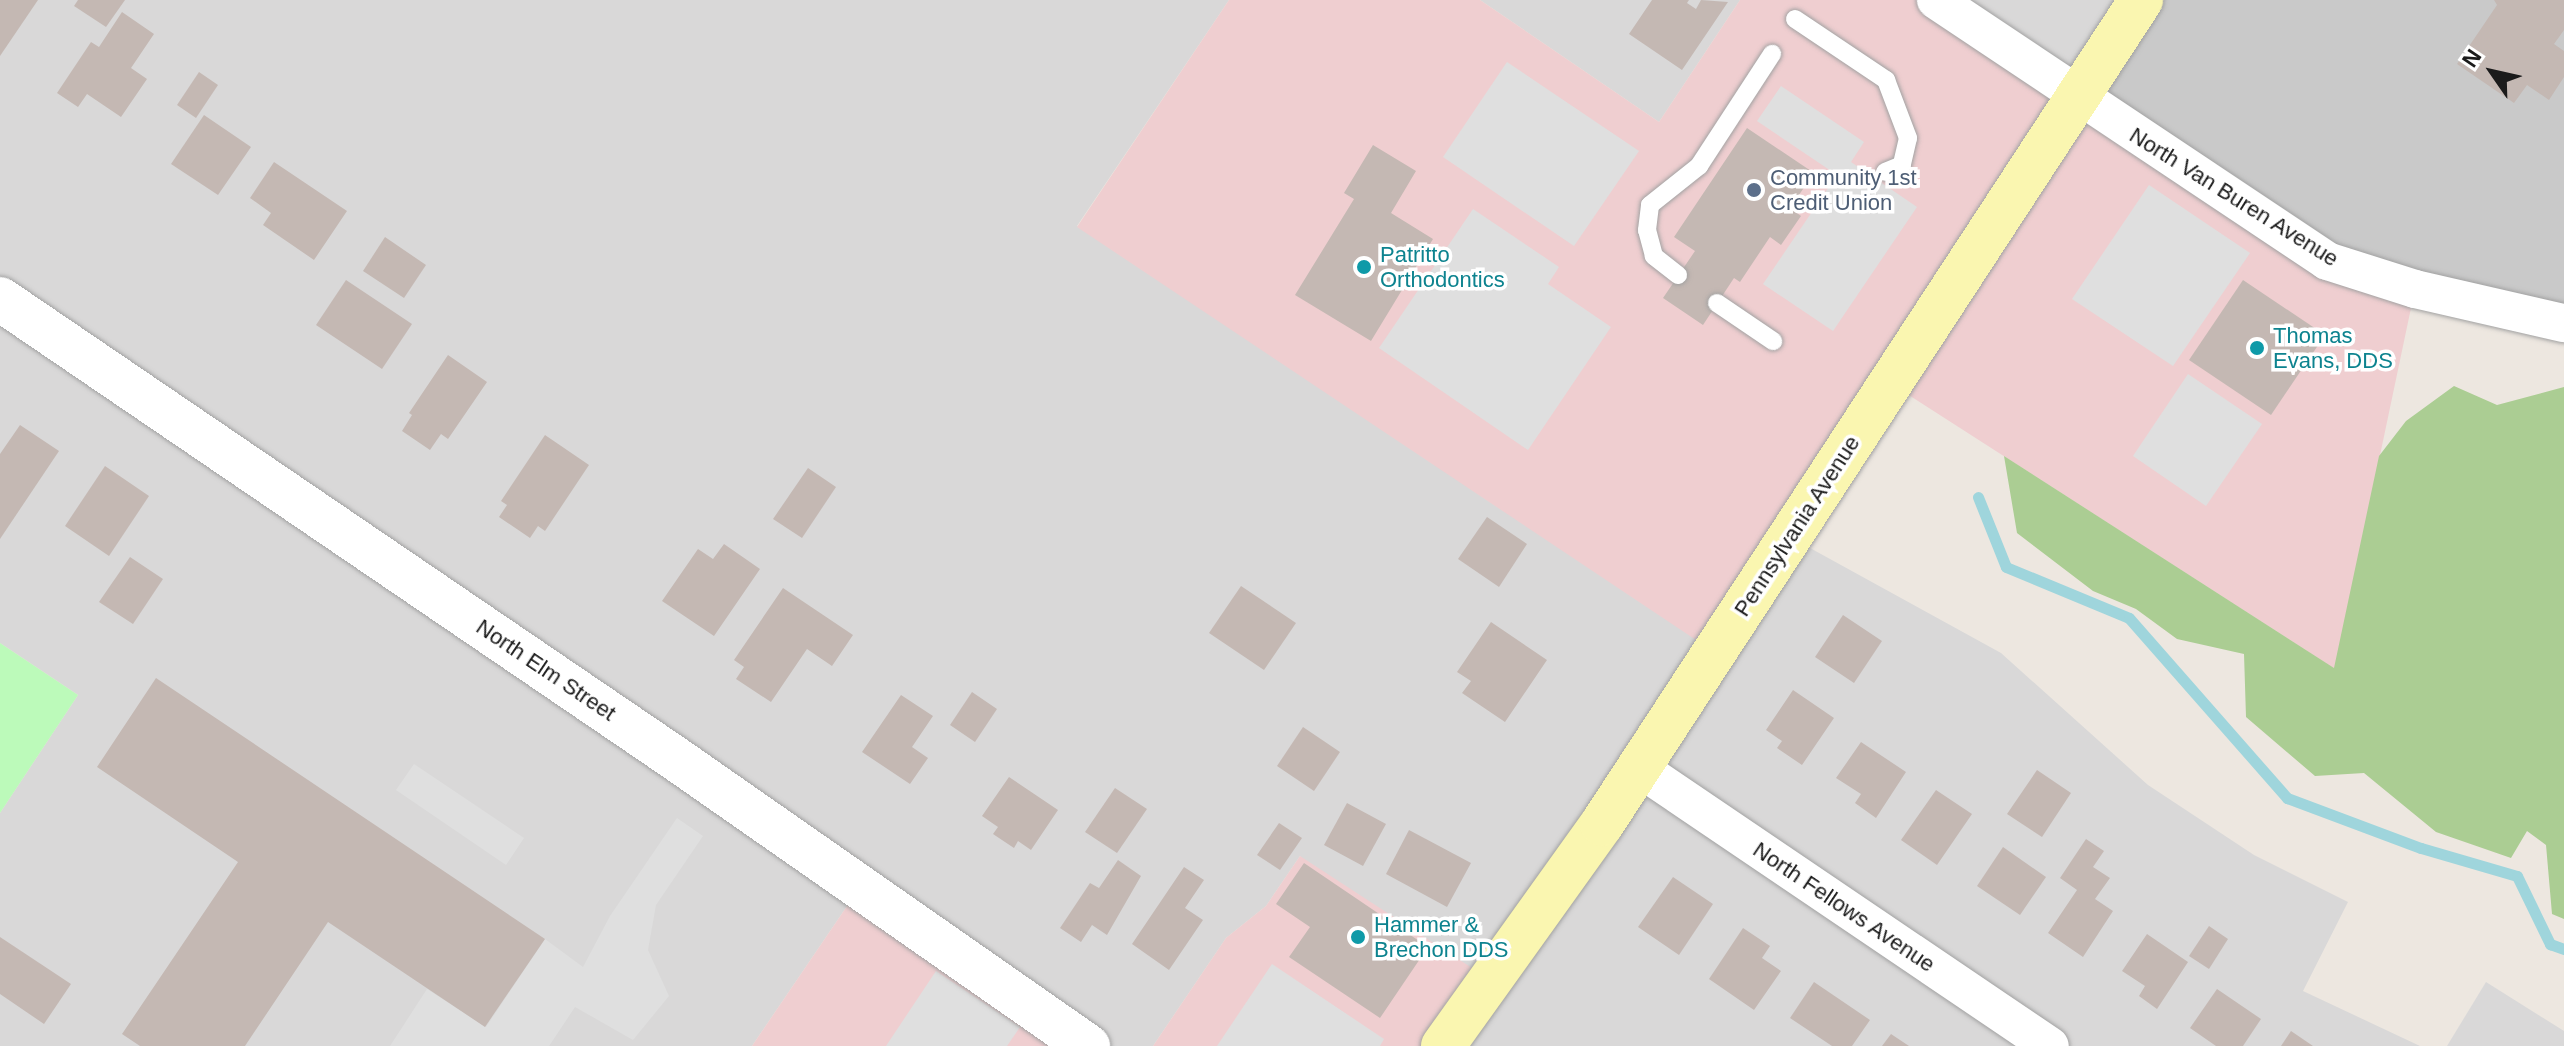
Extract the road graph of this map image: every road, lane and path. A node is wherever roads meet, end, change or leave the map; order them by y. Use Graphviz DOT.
graph roads {
  1 [pos="1936,0"];
  2 [pos="2141,0"];
  3 [pos="1795,19"];
  4 [pos="1772,54"];
  5 [pos="2077,97"];
  6 [pos="1885,172"];
  7 [pos="1678,275"];
  8 [pos="0,299"];
  9 [pos="1717,303"];
  10 [pos="2564,323"];
  11 [pos="1773,341"];
  12 [pos="1639,768"];
  13 [pos="1088,1046"];
  14 [pos="1443,1046"];
  15 [pos="2050,1046"];
  1 -- 5 [label="street, North Van Buren Avenue"];
  2 -- 5 [label="main road, Pennsylvania Avenue"];
  3 -- 6 [label="lane"];
  4 -- 7 [label="lane"];
  5 -- 10 [label="street, North Van Buren Avenue"];
  5 -- 12 [label="main road, Pennsylvania Avenue"];
  8 -- 13 [label="street, North Elm Street"];
  9 -- 11 [label="lane"];
  12 -- 14 [label="main road, Pennsylvania Avenue"];
  12 -- 15 [label="street, North Fellows Avenue"];
}
